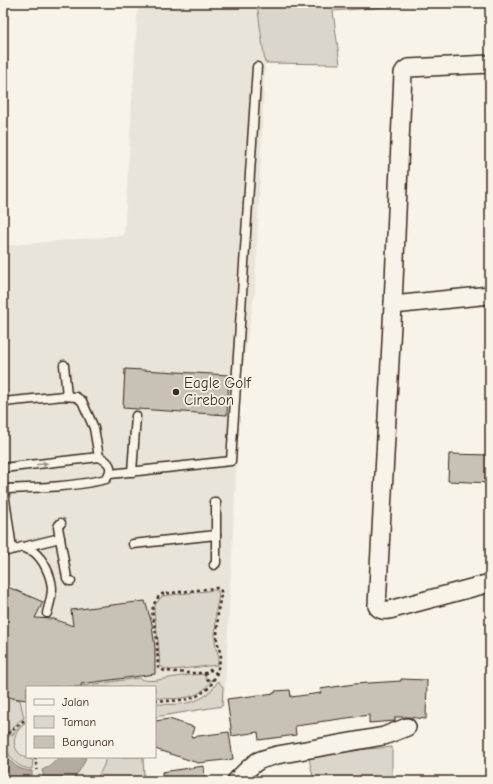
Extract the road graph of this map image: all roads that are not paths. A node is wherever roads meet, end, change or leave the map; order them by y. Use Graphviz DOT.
graph roads {
  1 [pos="490,64"];
  2 [pos="258,67"];
  3 [pos="490,295"];
  4 [pos="393,305"];
  5 [pos="65,371"];
  6 [pos="66,396"];
  7 [pos="3,402"];
  8 [pos="136,416"];
  9 [pos="99,457"];
  10 [pos="3,468"];
  11 [pos="132,472"];
  12 [pos="110,474"];
  13 [pos="3,484"];
  14 [pos="3,489"];
  15 [pos="214,502"];
  16 [pos="61,523"];
  17 [pos="216,535"];
  18 [pos="60,538"];
  19 [pos="132,544"];
  20 [pos="22,547"];
  21 [pos="12,549"];
  22 [pos="3,552"];
  23 [pos="214,566"];
  24 [pos="71,581"];
  25 [pos="490,583"];
  26 [pos="47,613"];
  27 [pos="407,727"];
  28 [pos="236,781"];
  1 -- 4 [label="street"];
  2 -- 11 [label="lane"];
  3 -- 4 [label="street"];
  4 -- 25 [label="street"];
  5 -- 6 [label="lane"];
  6 -- 7 [label="lane"];
  6 -- 9 [label="lane"];
  8 -- 11 [label="lane"];
  10 -- 9 [label="lane, one-way"];
  9 -- 12 [label="lane"];
  11 -- 12 [label="lane"];
  12 -- 14 [label="lane"];
  13 -- 14 [label="lane"];
  14 -- 21 [label="lane"];
  15 -- 17 [label="lane"];
  16 -- 18 [label="lane"];
  17 -- 19 [label="lane"];
  17 -- 23 [label="lane"];
  18 -- 20 [label="lane"];
  18 -- 24 [label="lane"];
  20 -- 21 [label="lane"];
  20 -- 26 [label="lane"];
  21 -- 22 [label="lane"];
  27 -- 28 [label="street"];
}
